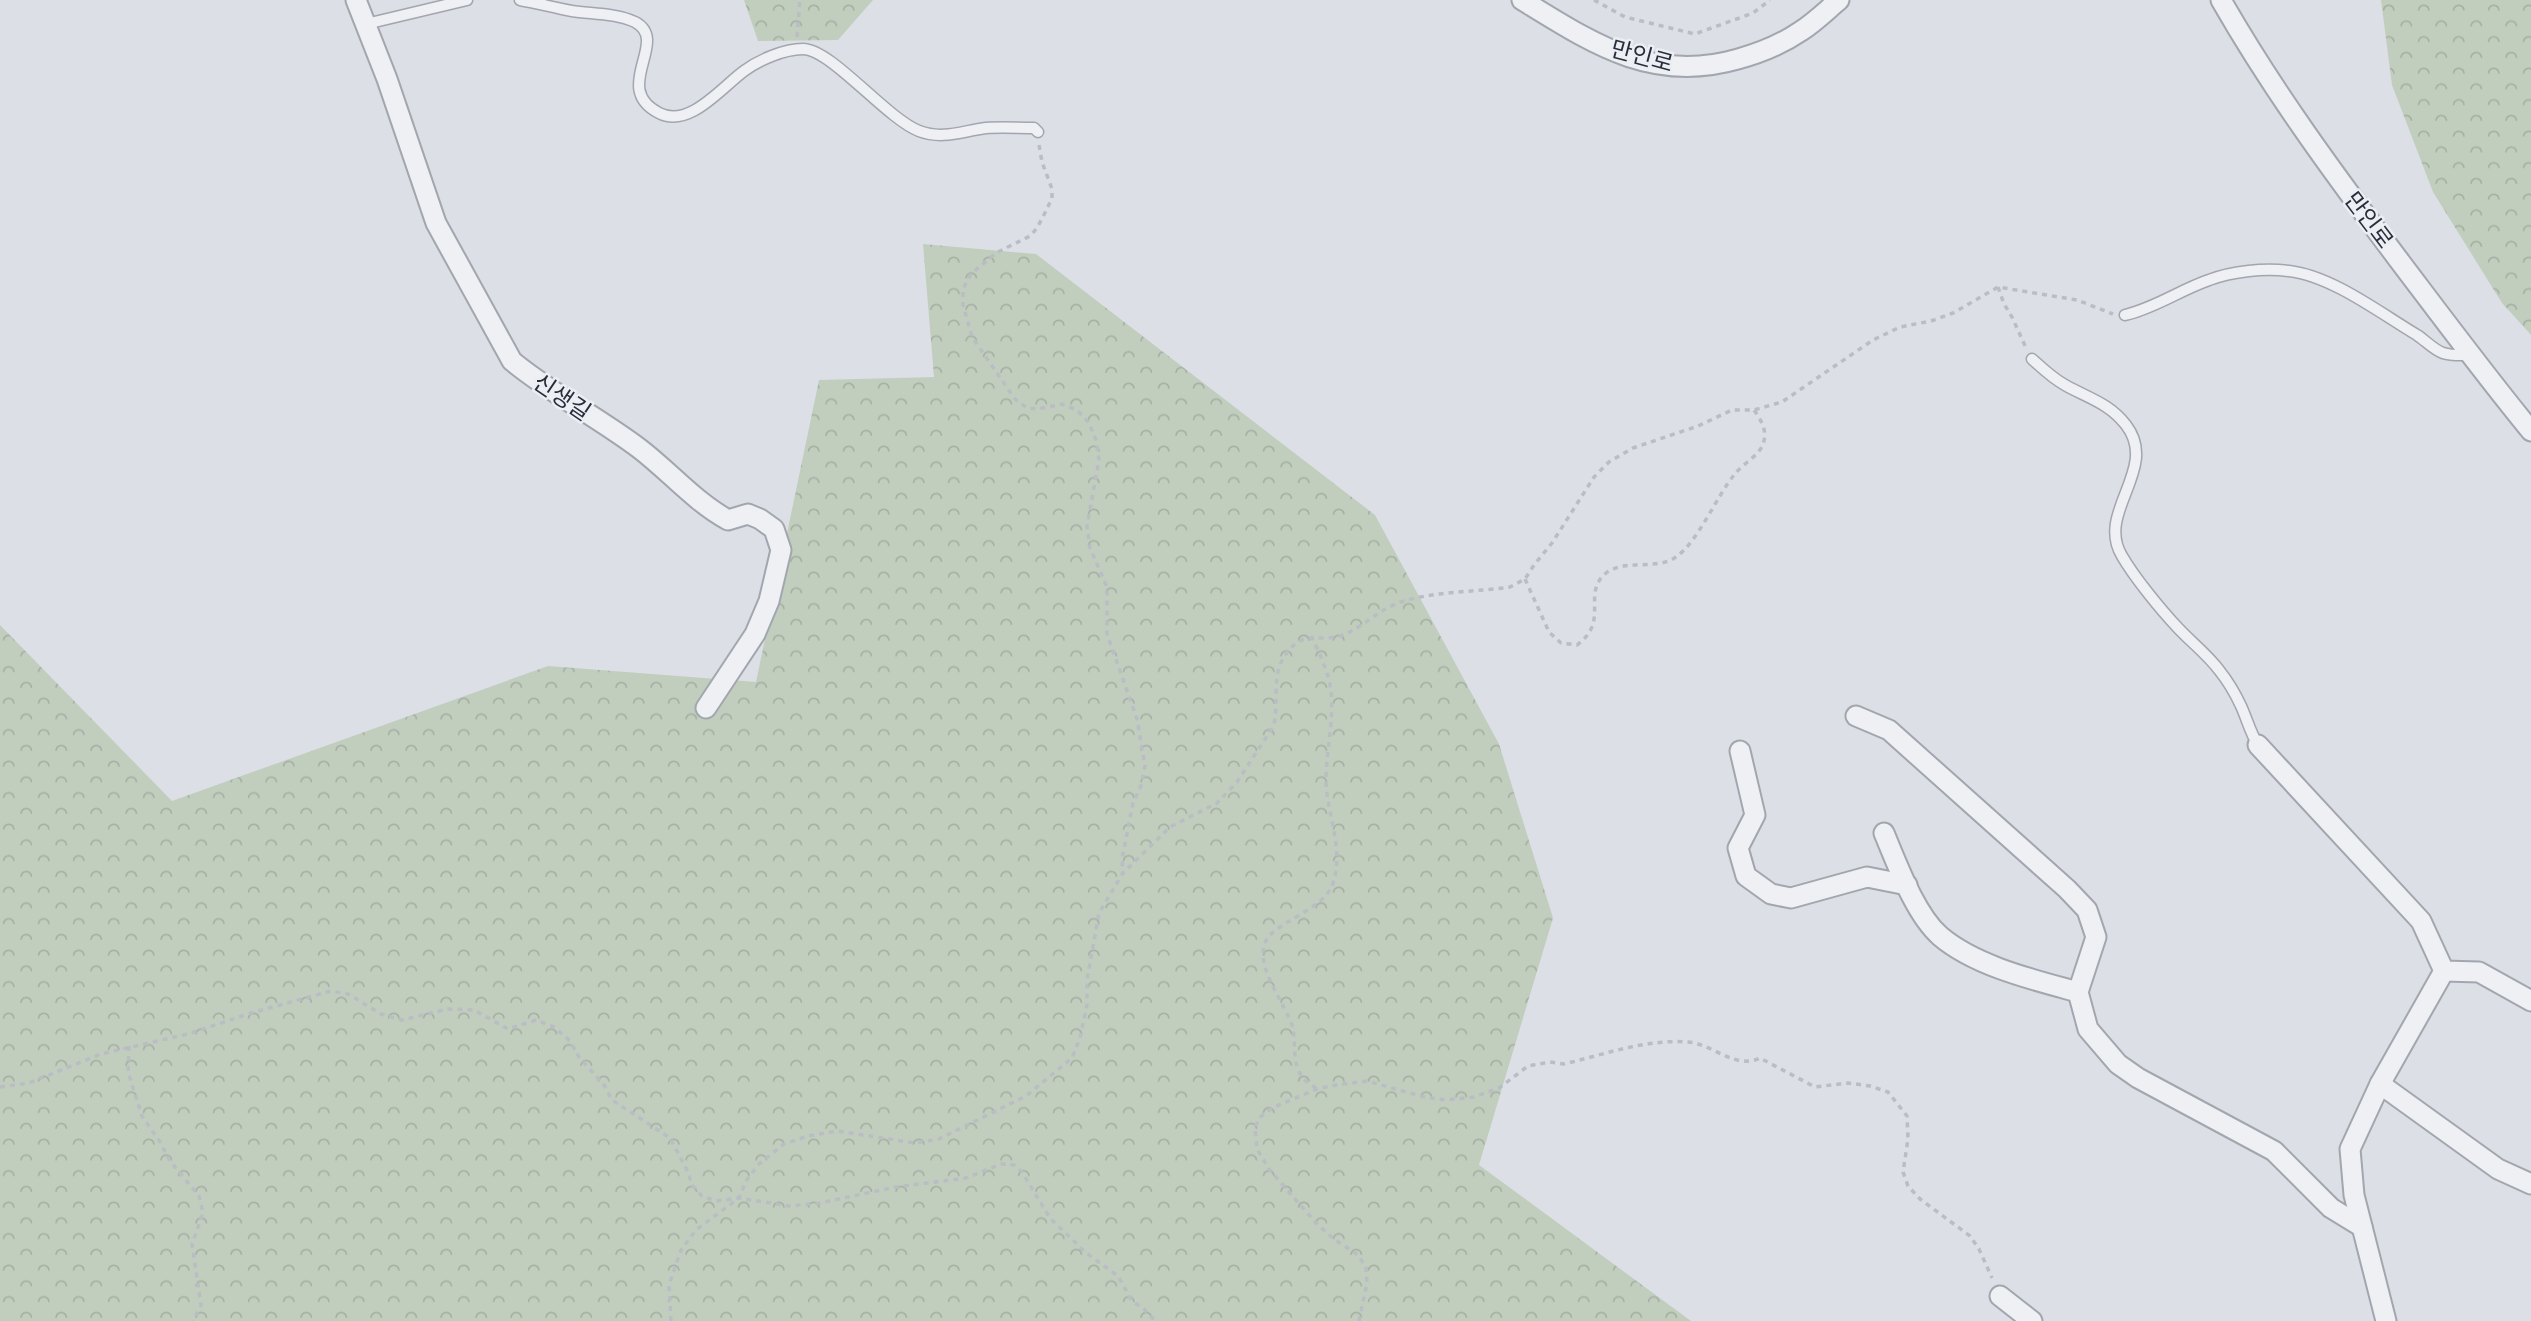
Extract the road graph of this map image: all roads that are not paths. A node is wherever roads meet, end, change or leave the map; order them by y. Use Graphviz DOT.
graph roads {
  1 [pos="356,0"];
  2 [pos="467,0"];
  3 [pos="520,0"];
  4 [pos="1522,0"];
  5 [pos="1839,0"];
  6 [pos="2221,0"];
  7 [pos="366,24"];
  8 [pos="1038,132"];
  9 [pos="2125,315"];
  10 [pos="2470,355"];
  11 [pos="2032,359"];
  12 [pos="2531,431"];
  13 [pos="706,708"];
  14 [pos="1856,716"];
  15 [pos="2258,745"];
  16 [pos="1740,751"];
  17 [pos="1884,833"];
  18 [pos="1907,885"];
  19 [pos="2444,971"];
  20 [pos="2078,992"];
  21 [pos="2531,1001"];
  22 [pos="2380,1084"];
  23 [pos="2531,1184"];
  24 [pos="2362,1227"];
  25 [pos="2000,1296"];
  26 [pos="2032,1321"];
  27 [pos="2386,1321"];
  1 -- 7 [label="street, 신생길"];
  2 -- 7 [label="lane"];
  3 -- 8 [label="lane"];
  4 -- 5 [label="street, 만인로"];
  6 -- 10 [label="street, 만인로"];
  7 -- 13 [label="street, 신생길"];
  9 -- 10 [label="lane"];
  10 -- 12 [label="street, 만인로"];
  11 -- 15 [label="lane"];
  14 -- 20 [label="street"];
  15 -- 19 [label="street"];
  16 -- 18 [label="street"];
  17 -- 18 [label="street"];
  18 -- 20 [label="street"];
  19 -- 21 [label="street"];
  19 -- 22 [label="street"];
  20 -- 24 [label="street"];
  22 -- 23 [label="street"];
  22 -- 24 [label="street"];
  24 -- 27 [label="street"];
  25 -- 26 [label="street"];
}
